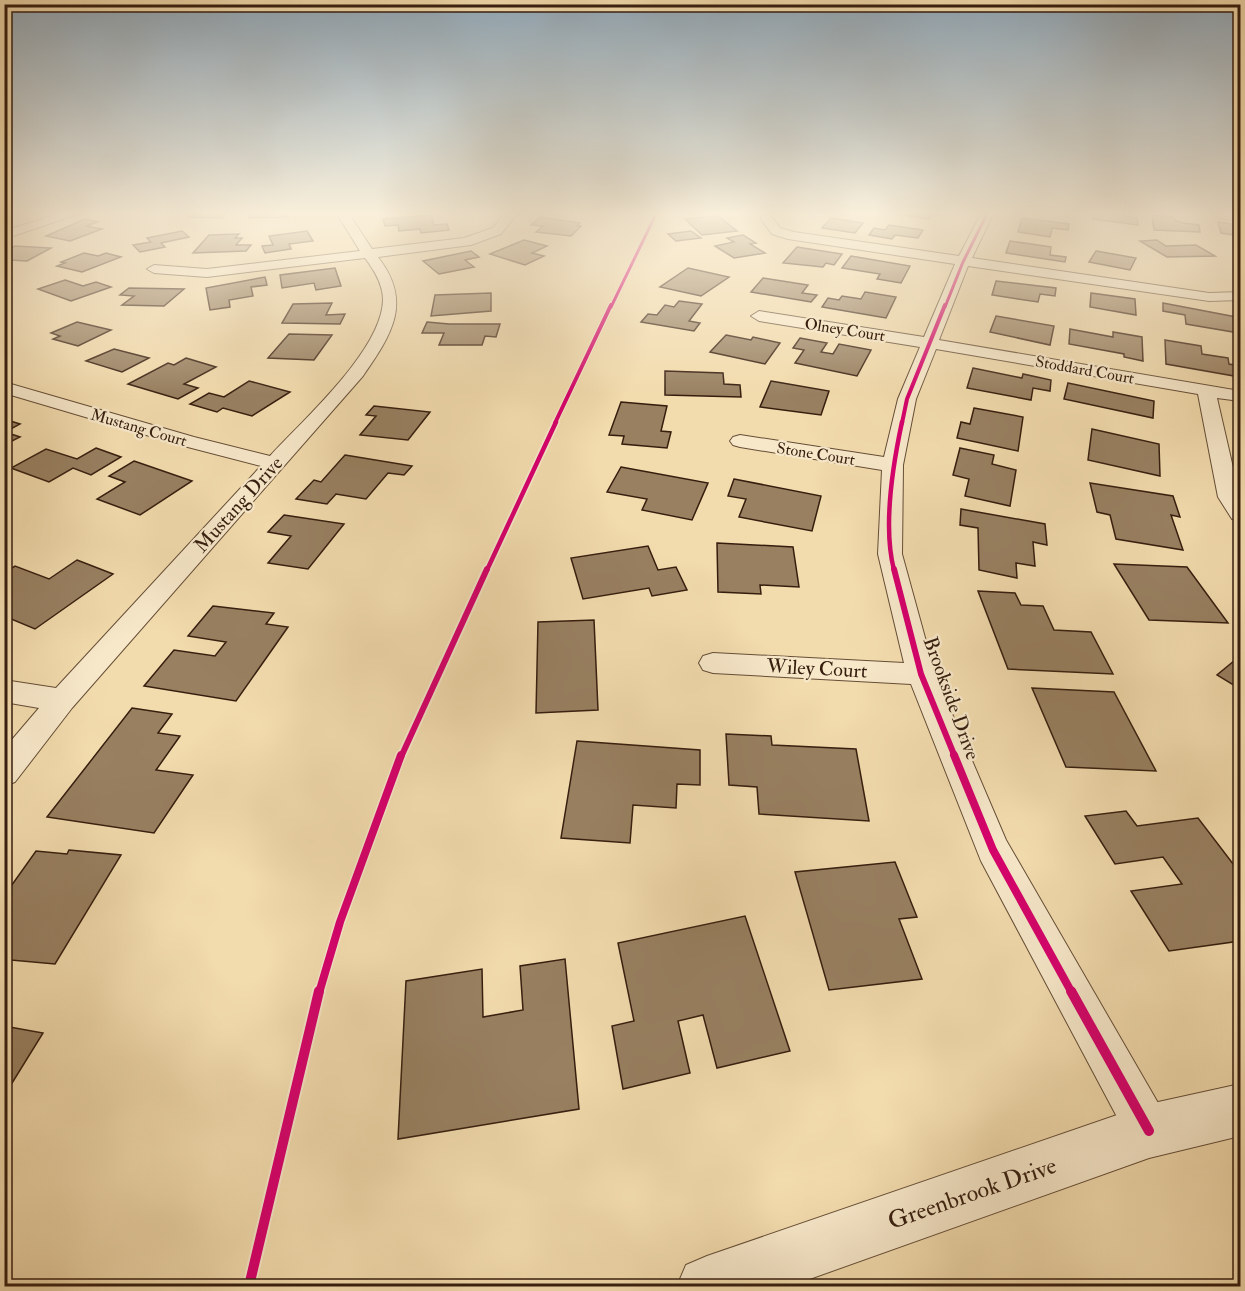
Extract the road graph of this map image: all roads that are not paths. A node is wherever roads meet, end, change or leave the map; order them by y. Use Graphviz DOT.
graph roads {
  1 [pos="384,274"];
  2 [pos="958,274"];
  3 [pos="1049,274"];
  4 [pos="1240,296"];
  5 [pos="759,316"];
  6 [pos="930,343"];
  7 [pos="4,387"];
  8 [pos="1206,390"];
  9 [pos="1240,396"];
  10 [pos="740,441"];
  11 [pos="275,463"];
  12 [pos="893,465"];
  13 [pos="1240,514"];
  14 [pos="713,663"];
  15 [pos="921,674"];
  16 [pos="4,691"];
  17 [pos="62,700"];
  18 [pos="4,773"];
  19 [pos="1240,1110"];
  20 [pos="1149,1131"];
  21 [pos="707,1287"];
  1 -- 11 [label="street, Mustang Drive"];
  2 -- 6 [label="street, Brookside Drive"];
  3 -- 4 [label="street"];
  5 -- 6 [label="street, Olney Court"];
  6 -- 8 [label="street, Stoddard Court"];
  6 -- 12 [label="street, Brookside Drive"];
  7 -- 11 [label="street, Mustang Court"];
  8 -- 9 [label="street, Stoddard Court"];
  8 -- 13 [label="street"];
  10 -- 12 [label="street, Stone Court"];
  11 -- 17 [label="street, Mustang Drive"];
  12 -- 15 [label="street, Brookside Drive"];
  14 -- 15 [label="street, Wiley Court"];
  15 -- 20 [label="street, Brookside Drive"];
  16 -- 17 [label="street"];
  17 -- 18 [label="street, Mustang Drive"];
  19 -- 20 [label="street, Greenbrook Drive"];
  20 -- 21 [label="street, Greenbrook Drive"];
}
